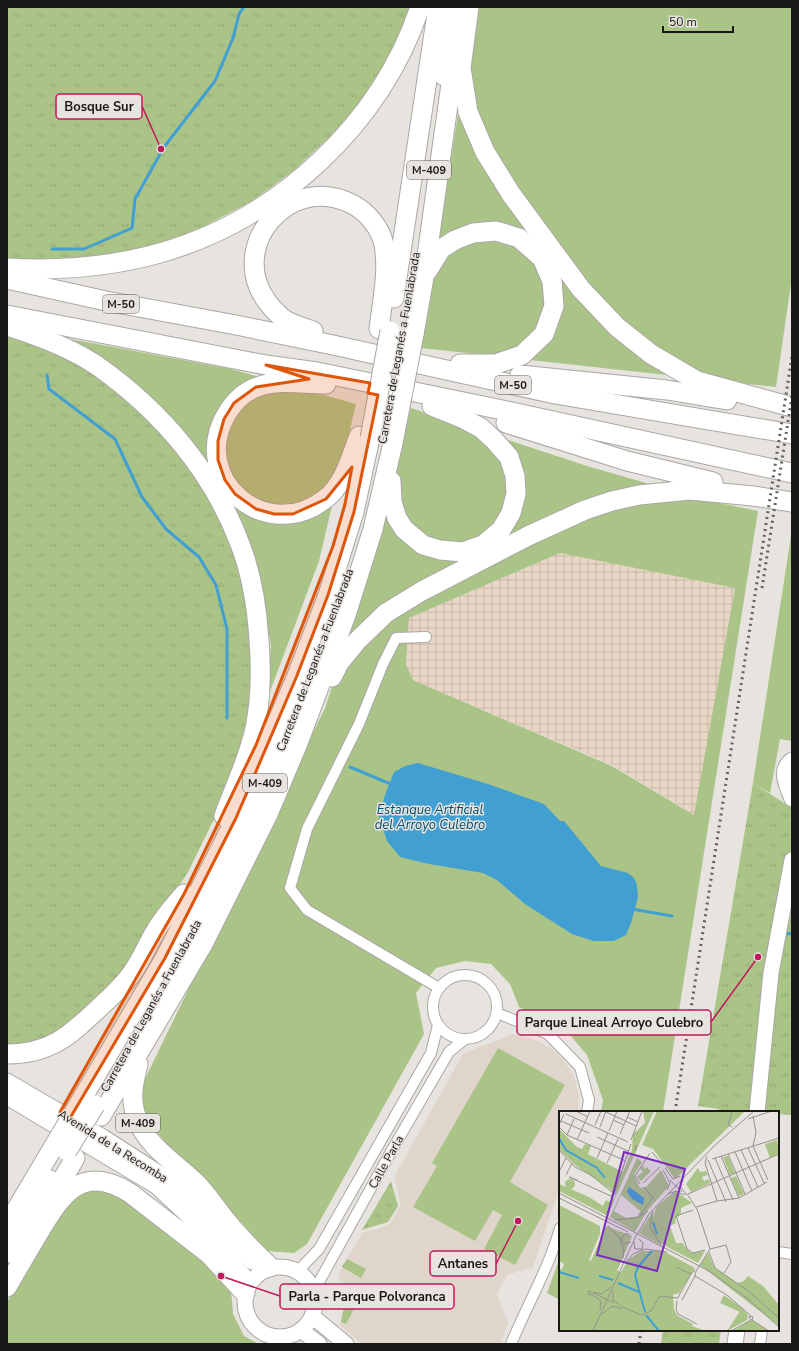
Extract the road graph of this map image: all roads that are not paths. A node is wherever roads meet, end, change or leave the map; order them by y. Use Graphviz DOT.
graph roads {
  1 [pos="420,7"];
  2 [pos="427,7"];
  3 [pos="438,7"];
  4 [pos="454,7"];
  5 [pos="464,7"];
  6 [pos="469,7"];
  7 [pos="7,268"];
  8 [pos="424,277"];
  9 [pos="7,279"];
  10 [pos="7,315"];
  11 [pos="236,325"];
  12 [pos="7,326"];
  13 [pos="397,332"];
  14 [pos="335,339"];
  15 [pos="460,364"];
  16 [pos="266,365"];
  17 [pos="328,384"];
  18 [pos="432,406"];
  19 [pos="792,409"];
  20 [pos="792,434"];
  21 [pos="377,439"];
  22 [pos="792,474"];
  23 [pos="792,502"];
  24 [pos="426,636"];
  25 [pos="298,743"];
  26 [pos="792,760"];
  27 [pos="792,799"];
  28 [pos="223,818"];
  29 [pos="792,860"];
  30 [pos="184,894"];
  31 [pos="203,944"];
  32 [pos="439,988"];
  33 [pos="497,1013"];
  34 [pos="438,1024"];
  35 [pos="465,1039"];
  36 [pos="7,1054"];
  37 [pos="7,1080"];
  38 [pos="7,1097"];
  39 [pos="88,1102"];
  40 [pos="587,1111"];
  41 [pos="757,1111"];
  42 [pos="60,1148"];
  43 [pos="7,1201"];
  44 [pos="7,1225"];
  45 [pos="559,1232"];
  46 [pos="779,1252"];
  47 [pos="7,1253"];
  48 [pos="792,1254"];
  49 [pos="266,1269"];
  50 [pos="298,1271"];
  51 [pos="7,1275"];
  52 [pos="7,1287"];
  53 [pos="248,1287"];
  54 [pos="314,1291"];
  55 [pos="312,1316"];
  56 [pos="301,1330"];
  57 [pos="737,1331"];
  58 [pos="762,1331"];
  59 [pos="319,1344"];
  60 [pos="346,1344"];
  61 [pos="511,1344"];
  62 [pos="735,1344"];
  63 [pos="760,1344"];
  1 -- 7 [label="highway"];
  2 -- 13 [label="highway, M-409"];
  3 -- 13 [label="highway, Carretera de Leganés a Fuenlabrada / M-409"];
  4 -- 13 [label="highway, Carretera de Leganés a Fuenlabrada / M-409"];
  5 -- 8 [label="highway, M-409"];
  6 -- 19 [label="highway"];
  8 -- 13 [label="highway, M-409"];
  8 -- 15 [label="highway"];
  9 -- 11 [label="highway, M-50"];
  10 -- 16 [label="highway, M-50"];
  11 -- 14 [label="highway"];
  11 -- 20 [label="highway, M-50"];
  12 -- 28 [label="highway"];
  13 -- 14 [label="highway"];
  13 -- 21 [label="highway, Carretera de Leganés a Fuenlabrada / M-409"];
  13 -- 21 [label="highway, M-409"];
  14 -- 15 [label="highway"];
  15 -- 19 [label="highway"];
  16 -- 17 [label="highway"];
  16 -- 22 [label="highway, M-50"];
  17 -- 18 [label="highway"];
  17 -- 21 [label="highway"];
  18 -- 21 [label="highway"];
  18 -- 23 [label="highway"];
  21 -- 25 [label="highway, M-409"];
  21 -- 28 [label="highway, M-409"];
  21 -- 39 [label="highway, Carretera de Leganés a Fuenlabrada / M-409"];
  23 -- 25 [label="highway"];
  24 -- 32 [label="street"];
  25 -- 31 [label="highway, M-409"];
  26 -- 27 [label="street"];
  28 -- 30 [label="highway, M-409"];
  29 -- 41 [label="street"];
  30 -- 36 [label="highway, M-409"];
  30 -- 39 [label="highway, M-409"];
  31 -- 39 [label="highway, M-409"];
  31 -- 49 [label="highway, M-409"];
  32 -- 33 [label="street"];
  32 -- 34 [label="street"];
  33 -- 35 [label="street"];
  33 -- 40 [label="street"];
  34 -- 35 [label="street"];
  34 -- 50 [label="street, Calle Parla"];
  35 -- 54 [label="street, Calle Parla"];
  37 -- 49 [label="street, Avenida de la Recomba"];
  38 -- 53 [label="street, Avenida de la Recomba"];
  39 -- 42 [label="highway, Carretera de Leganés a Fuenlabrada / M-409, bridge"];
  39 -- 42 [label="highway, M-409"];
  42 -- 43 [label="highway, M-409"];
  42 -- 44 [label="highway, Carretera de Leganés a Fuenlabrada / M-409"];
  42 -- 47 [label="highway, Carretera de Leganés a Fuenlabrada / M-409"];
  42 -- 51 [label="highway, M-409"];
  45 -- 61 [label="street"];
  46 -- 48 [label="street"];
  49 -- 50 [label="street"];
  49 -- 53 [label="street"];
  50 -- 54 [label="street"];
  52 -- 53 [label="highway"];
  53 -- 56 [label="street"];
  54 -- 55 [label="street"];
  55 -- 56 [label="street"];
  55 -- 60 [label="street"];
  56 -- 59 [label="street"];
  57 -- 62 [label="street"];
  58 -- 63 [label="street"];
}
